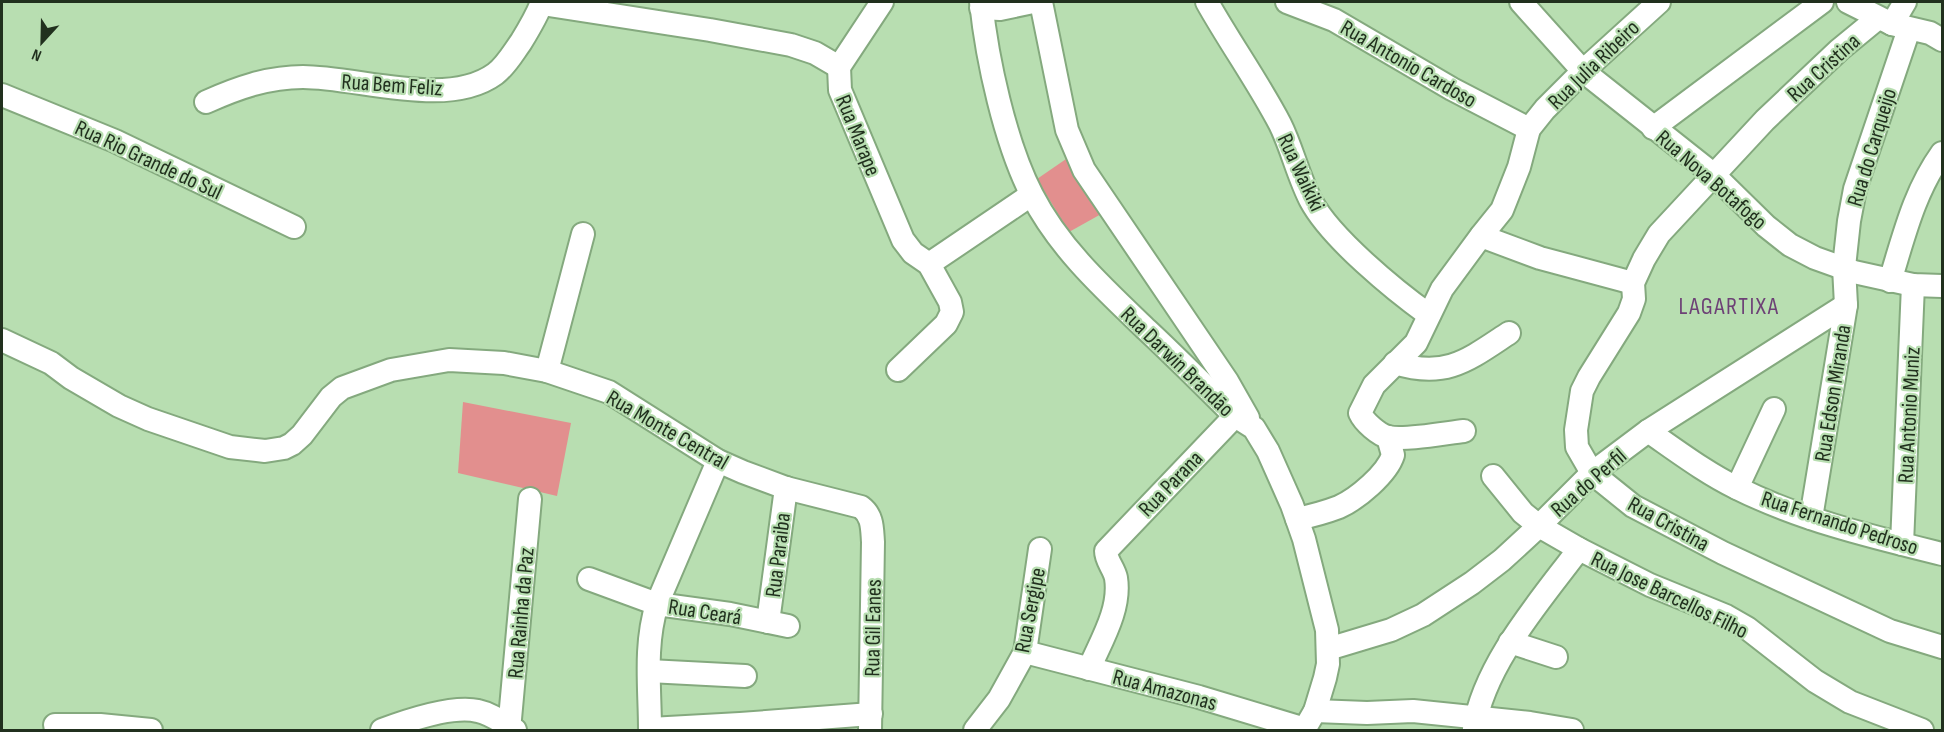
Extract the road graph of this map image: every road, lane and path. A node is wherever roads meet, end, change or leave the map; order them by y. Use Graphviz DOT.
graph roads {
  1 [pos="882,2"];
  2 [pos="1034,2"];
  3 [pos="1041,2"];
  4 [pos="1207,2"];
  5 [pos="1287,2"];
  6 [pos="1521,2"];
  7 [pos="1659,2"];
  8 [pos="1822,2"];
  9 [pos="1848,2"];
  10 [pos="1905,2"];
  11 [pos="542,3"];
  12 [pos="981,5"];
  13 [pos="1916,28"];
  14 [pos="839,66"];
  15 [pos="1583,71"];
  16 [pos="2,96"];
  17 [pos="206,102"];
  18 [pos="1653,128"];
  19 [pos="1529,129"];
  20 [pos="1942,153"];
  21 [pos="1713,174"];
  22 [pos="1031,195"];
  23 [pos="294,227"];
  24 [pos="583,234"];
  25 [pos="1481,236"];
  26 [pos="929,264"];
  27 [pos="1844,267"];
  28 [pos="1890,281"];
  29 [pos="1633,284"];
  30 [pos="1913,285"];
  31 [pos="1942,286"];
  32 [pos="1846,304"];
  33 [pos="1429,315"];
  34 [pos="1509,333"];
  35 [pos="2,340"];
  36 [pos="1395,363"];
  37 [pos="898,370"];
  38 [pos="547,371"];
  39 [pos="1774,409"];
  40 [pos="1235,416"];
  41 [pos="1254,428"];
  42 [pos="1464,431"];
  43 [pos="1648,431"];
  44 [pos="1388,437"];
  45 [pos="718,461"];
  46 [pos="1592,473"];
  47 [pos="1493,476"];
  48 [pos="786,488"];
  49 [pos="1737,488"];
  50 [pos="531,499"];
  51 [pos="1811,518"];
  52 [pos="1298,519"];
  53 [pos="872,526"];
  54 [pos="1539,526"];
  55 [pos="1902,544"];
  56 [pos="1040,549"];
  57 [pos="1579,549"];
  58 [pos="1942,554"];
  59 [pos="589,579"];
  60 [pos="657,604"];
  61 [pos="778,624"];
  62 [pos="1510,642"];
  63 [pos="1942,647"];
  64 [pos="1328,649"];
  65 [pos="1025,652"];
  66 [pos="1556,657"];
  67 [pos="1089,669"];
  68 [pos="648,671"];
  69 [pos="746,676"];
  70 [pos="870,722"];
  71 [pos="1308,723"];
  72 [pos="1474,724"];
  73 [pos="56,725"];
  74 [pos="1530,727"];
  75 [pos="740,728"];
  76 [pos="151,730"];
  77 [pos="382,730"];
  78 [pos="511,730"];
  79 [pos="650,730"];
  80 [pos="975,730"];
  81 [pos="1572,730"];
  82 [pos="1922,730"];
  1 -- 14 [label="street, Rua Marape"];
  2 -- 12 [label="street"];
  3 -- 41 [label="street"];
  4 -- 33 [label="street, Rua Waikiki"];
  5 -- 19 [label="street, Rua Antonio Cardoso"];
  6 -- 15 [label="street, Rua Nova Botafogo"];
  7 -- 15 [label="street, Rua Julia Ribeiro"];
  8 -- 18 [label="street"];
  9 -- 13 [label="street"];
  10 -- 13 [label="street, Rua do Carqueijo"];
  11 -- 14 [label="street"];
  11 -- 17 [label="street, Rua Bem Feliz"];
  12 -- 22 [label="street, Rua Darwin Brandão"];
  13 -- 21 [label="street, Rua Cristina"];
  13 -- 27 [label="street, Rua do Carqueijo"];
  14 -- 26 [label="street, Rua Marape"];
  15 -- 18 [label="street, Rua Nova Botafogo"];
  15 -- 19 [label="street, Rua Julia Ribeiro"];
  16 -- 23 [label="street, Rua Rio Grande do Sul"];
  18 -- 21 [label="street, Rua Nova Botafogo"];
  19 -- 25 [label="street"];
  20 -- 28 [label="street"];
  21 -- 27 [label="street, Rua Nova Botafogo"];
  21 -- 29 [label="street, Rua Cristina"];
  22 -- 26 [label="street"];
  22 -- 40 [label="street, Rua Darwin Brandão"];
  24 -- 38 [label="street"];
  25 -- 29 [label="street"];
  25 -- 33 [label="street"];
  26 -- 37 [label="street"];
  27 -- 28 [label="street, Rua Nova Botafogo"];
  27 -- 32 [label="street, Rua Edson Miranda"];
  28 -- 30 [label="street, Rua Nova Botafogo"];
  29 -- 46 [label="street, Rua Cristina"];
  30 -- 31 [label="street, Rua Nova Botafogo"];
  30 -- 55 [label="street, Rua Antonio Muniz"];
  32 -- 43 [label="street, Rua do Perfil"];
  32 -- 51 [label="street, Rua Edson Miranda"];
  33 -- 36 [label="street"];
  34 -- 36 [label="street"];
  35 -- 38 [label="street, Rua Monte Central"];
  36 -- 44 [label="street"];
  38 -- 45 [label="street, Rua Monte Central"];
  39 -- 49 [label="street"];
  40 -- 41 [label="street, Rua Darwin Brandão"];
  40 -- 67 [label="street, Rua Parana"];
  41 -- 52 [label="street, Rua Darwin Brandão"];
  42 -- 44 [label="street"];
  43 -- 46 [label="street, Rua do Perfil"];
  43 -- 49 [label="street, Rua Fernando Pedroso"];
  44 -- 52 [label="street"];
  45 -- 48 [label="street, Rua Monte Central"];
  45 -- 60 [label="street"];
  46 -- 54 [label="street, Rua do Perfil"];
  46 -- 63 [label="street, Rua Cristina"];
  47 -- 54 [label="street, Rua Jose Barcellos Filho"];
  48 -- 53 [label="street, Rua Monte Central"];
  48 -- 61 [label="street, Rua Paraiba"];
  49 -- 51 [label="street, Rua Fernando Pedroso"];
  50 -- 78 [label="street, Rua Rainha da Paz"];
  51 -- 55 [label="street, Rua Fernando Pedroso"];
  52 -- 64 [label="street, Rua Darwin Brandão"];
  53 -- 70 [label="street, Rua Gil Eanes"];
  54 -- 57 [label="street, Rua Jose Barcellos Filho"];
  54 -- 64 [label="street, Rua do Perfil"];
  55 -- 58 [label="street, Rua Fernando Pedroso"];
  56 -- 65 [label="street, Rua Sergipe"];
  57 -- 62 [label="street"];
  57 -- 82 [label="street, Rua Jose Barcellos Filho"];
  59 -- 60 [label="street, Rua Ceará"];
  60 -- 61 [label="street, Rua Ceará"];
  60 -- 68 [label="street"];
  62 -- 66 [label="street"];
  62 -- 72 [label="street"];
  64 -- 71 [label="street, Rua Darwin Brandão"];
  65 -- 67 [label="street, Rua Amazonas"];
  65 -- 80 [label="street, Rua Sergipe"];
  67 -- 71 [label="street, Rua Amazonas"];
  68 -- 69 [label="street"];
  68 -- 79 [label="street"];
  70 -- 75 [label="street"];
  71 -- 72 [label="street, Rua Amazonas"];
  72 -- 74 [label="street, Rua Amazonas"];
  73 -- 76 [label="street"];
  74 -- 81 [label="street, Rua Amazonas"];
  75 -- 79 [label="street"];
  77 -- 78 [label="street"];
}
